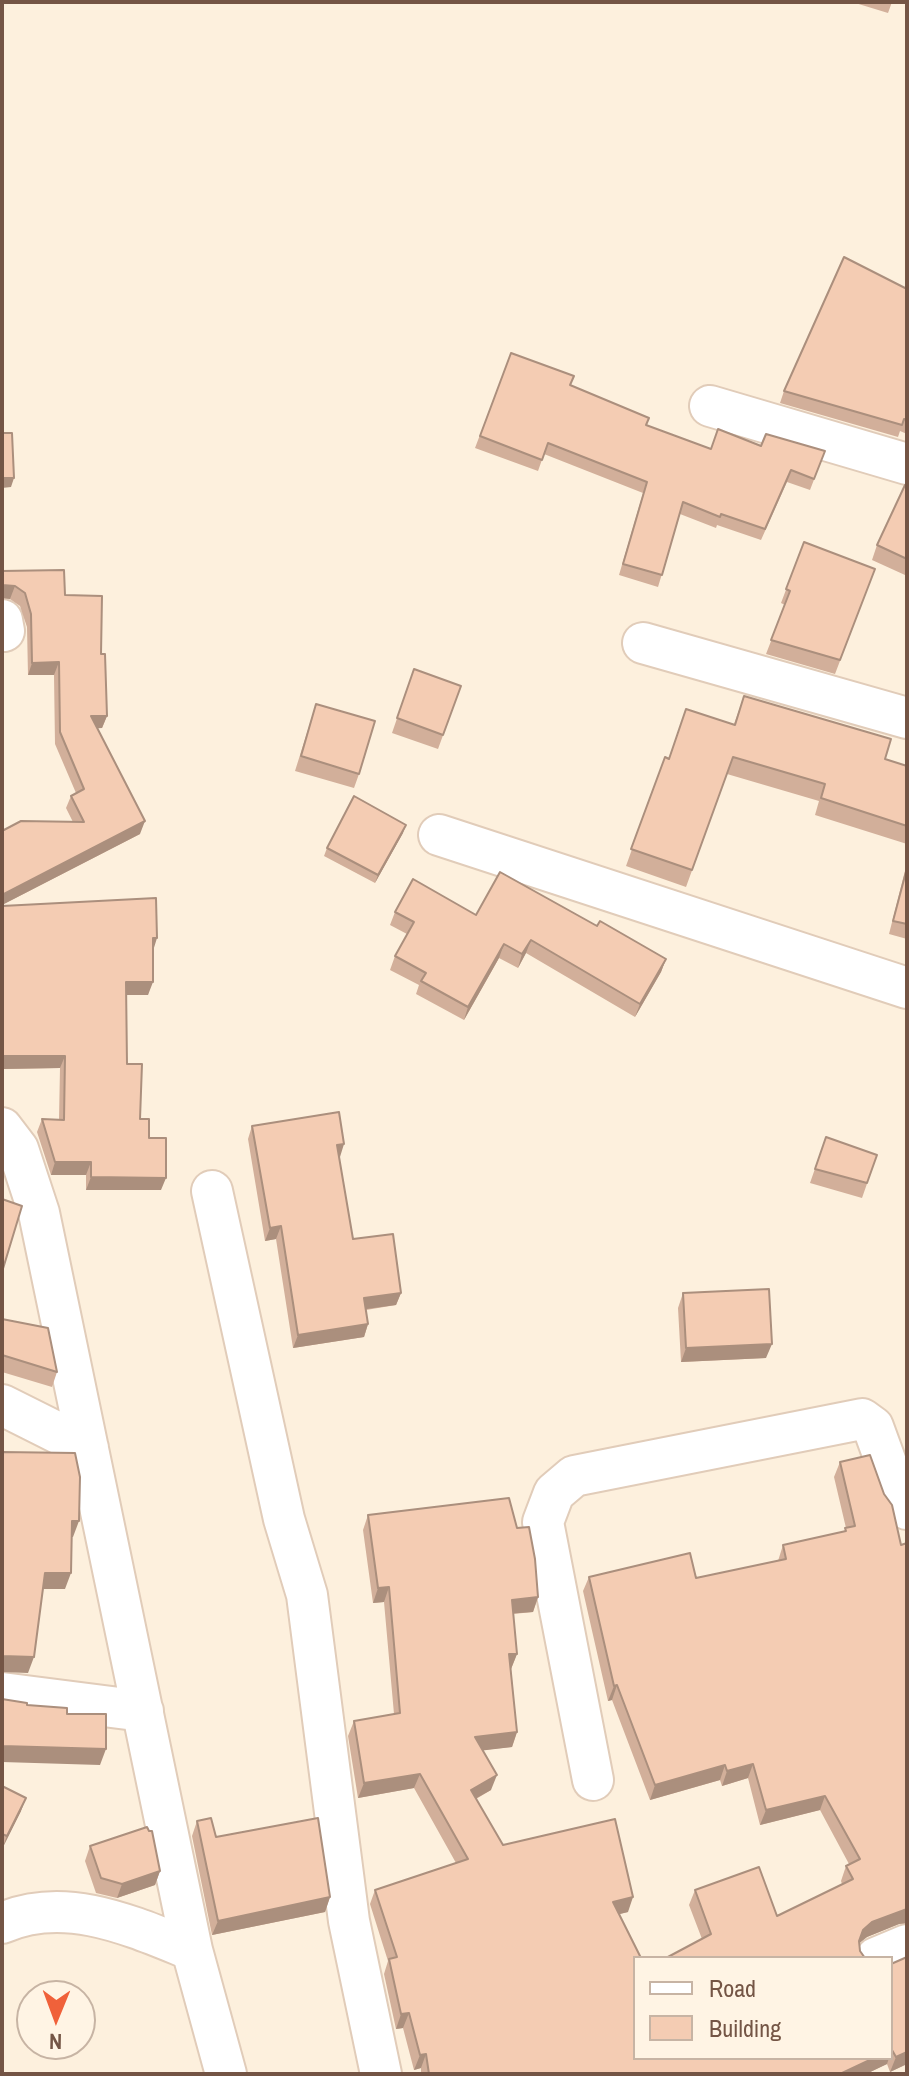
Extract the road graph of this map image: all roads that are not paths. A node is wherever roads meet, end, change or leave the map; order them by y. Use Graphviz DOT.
graph roads {
  1 [pos="710,406"];
  2 [pos="907,464"];
  3 [pos="643,643"];
  4 [pos="907,718"];
  5 [pos="439,835"];
  6 [pos="907,988"];
  7 [pos="2,1128"];
  8 [pos="212,1191"];
  9 [pos="2,1405"];
  10 [pos="88,1448"];
  11 [pos="907,1509"];
  12 [pos="2,1693"];
  13 [pos="143,1711"];
  14 [pos="593,1780"];
  15 [pos="2,1923"];
  16 [pos="907,1945"];
  17 [pos="192,1950"];
  18 [pos="881,1956"];
  19 [pos="226,2074"];
  20 [pos="381,2074"];
  1 -- 2 [label="street"];
  3 -- 4 [label="street"];
  5 -- 6 [label="street"];
  7 -- 10 [label="street"];
  8 -- 20 [label="street"];
  9 -- 10 [label="street"];
  10 -- 13 [label="street"];
  11 -- 14 [label="street"];
  12 -- 13 [label="street"];
  13 -- 17 [label="street"];
  15 -- 17 [label="street"];
  16 -- 18 [label="street"];
  17 -- 19 [label="street"];
}
